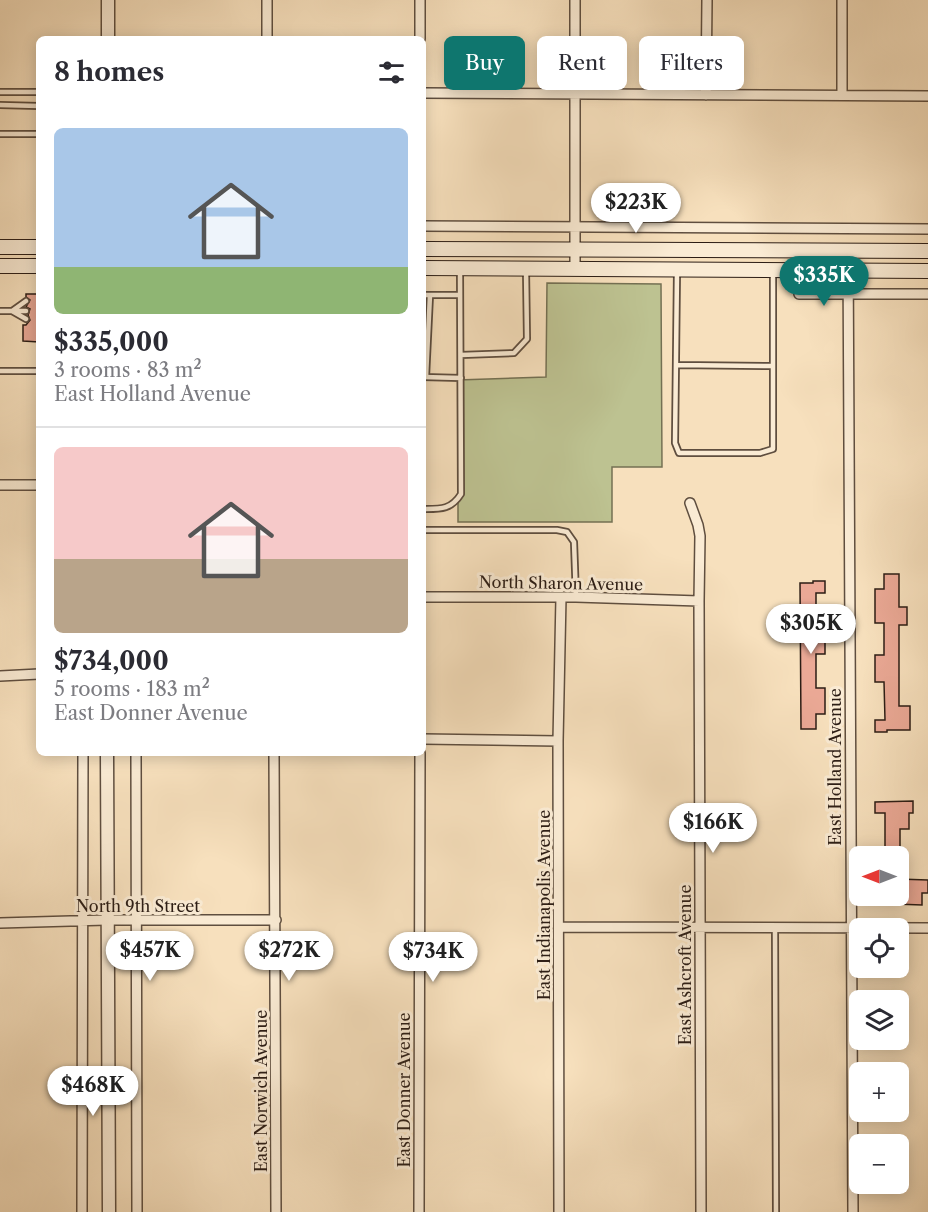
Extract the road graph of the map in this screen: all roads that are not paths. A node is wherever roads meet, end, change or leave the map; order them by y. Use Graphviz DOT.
graph roads {
  1 [pos="108,0"];
  2 [pos="267,0"];
  3 [pos="420,0"];
  4 [pos="575,0"];
  5 [pos="707,0"];
  6 [pos="842,0"];
  7 [pos="108,36"];
  8 [pos="267,36"];
  9 [pos="420,36"];
  10 [pos="0,92"];
  11 [pos="36,92"];
  12 [pos="426,93"];
  13 [pos="575,94"];
  14 [pos="706,94"];
  15 [pos="842,94"];
  16 [pos="928,96"];
  17 [pos="0,105"];
  18 [pos="36,106"];
  19 [pos="0,134"];
  20 [pos="36,134"];
  21 [pos="426,226"];
  22 [pos="574,227"];
  23 [pos="928,229"];
  24 [pos="0,247"];
  25 [pos="36,248"];
  26 [pos="426,249"];
  27 [pos="575,250"];
  28 [pos="848,251"];
  29 [pos="928,251"];
  30 [pos="0,266"];
  31 [pos="36,266"];
  32 [pos="426,268"];
  33 [pos="460,268"];
  34 [pos="526,269"];
  35 [pos="574,269"];
  36 [pos="677,270"];
  37 [pos="773,270"];
  38 [pos="849,271"];
  39 [pos="928,271"];
  40 [pos="799,294"];
  41 [pos="849,294"];
  42 [pos="928,294"];
  43 [pos="426,295"];
  44 [pos="430,295"];
  45 [pos="460,295"];
  46 [pos="26,301"];
  47 [pos="0,311"];
  48 [pos="12,311"];
  49 [pos="26,311"];
  50 [pos="26,319"];
  51 [pos="461,355"];
  52 [pos="426,361"];
  53 [pos="676,365"];
  54 [pos="773,366"];
  55 [pos="0,371"];
  56 [pos="36,371"];
  57 [pos="426,377"];
  58 [pos="461,378"];
  59 [pos="0,485"];
  60 [pos="36,485"];
  61 [pos="690,503"];
  62 [pos="426,509"];
  63 [pos="426,530"];
  64 [pos="426,597"];
  65 [pos="561,597"];
  66 [pos="576,597"];
  67 [pos="699,601"];
  68 [pos="36,674"];
  69 [pos="0,676"];
  70 [pos="426,740"];
  71 [pos="558,741"];
  72 [pos="82,756"];
  73 [pos="107,756"];
  74 [pos="136,756"];
  75 [pos="274,756"];
  76 [pos="420,756"];
  77 [pos="850,918"];
  78 [pos="106,920"];
  79 [pos="136,920"];
  80 [pos="276,920"];
  81 [pos="82,921"];
  82 [pos="0,923"];
  83 [pos="560,927"];
  84 [pos="700,927"];
  85 [pos="849,928"];
  86 [pos="909,928"];
  87 [pos="928,928"];
  88 [pos="775,929"];
  89 [pos="851,978"];
  90 [pos="82,1212"];
  91 [pos="109,1212"];
  92 [pos="137,1212"];
  93 [pos="276,1212"];
  94 [pos="419,1212"];
  95 [pos="559,1212"];
  96 [pos="701,1212"];
  97 [pos="776,1212"];
  98 [pos="853,1212"];
  1 -- 7 [label="street"];
  2 -- 8 [label="street"];
  3 -- 9 [label="street"];
  4 -- 13 [label="street"];
  5 -- 14 [label="street"];
  6 -- 15 [label="street"];
  10 -- 11 [label="lane"];
  12 -- 13 [label="street"];
  13 -- 14 [label="street"];
  13 -- 22 [label="street"];
  14 -- 15 [label="street"];
  15 -- 16 [label="street"];
  17 -- 18 [label="lane"];
  19 -- 20 [label="lane"];
  21 -- 22 [label="street"];
  22 -- 23 [label="street"];
  22 -- 27 [label="street"];
  24 -- 25 [label="main road"];
  26 -- 27 [label="main road"];
  27 -- 28 [label="main road"];
  27 -- 35 [label="street"];
  28 -- 29 [label="main road"];
  28 -- 38 [label="street, East Holland Avenue"];
  30 -- 31 [label="main road"];
  32 -- 33 [label="main road"];
  33 -- 34 [label="main road"];
  33 -- 45 [label="lane"];
  34 -- 35 [label="main road"];
  34 -- 51 [label="lane"];
  35 -- 36 [label="main road"];
  36 -- 37 [label="main road"];
  36 -- 53 [label="lane"];
  37 -- 38 [label="main road"];
  37 -- 54 [label="lane"];
  38 -- 39 [label="main road"];
  38 -- 41 [label="street, East Holland Avenue"];
  40 -- 41 [label="street"];
  41 -- 42 [label="street"];
  41 -- 77 [label="street, East Holland Avenue"];
  43 -- 44 [label="lane"];
  44 -- 45 [label="lane"];
  44 -- 52 [label="lane"];
  45 -- 51 [label="lane"];
  46 -- 48 [label="lane"];
  47 -- 48 [label="lane"];
  48 -- 49 [label="lane"];
  48 -- 50 [label="lane"];
  51 -- 58 [label="lane"];
  53 -- 54 [label="lane"];
  53 -- 54 [label="lane"];
  55 -- 56 [label="lane"];
  57 -- 58 [label="lane"];
  58 -- 62 [label="lane"];
  59 -- 60 [label="street"];
  61 -- 67 [label="street, East Ashcroft Avenue"];
  63 -- 66 [label="lane"];
  64 -- 65 [label="street, North Sharon Avenue"];
  65 -- 66 [label="street, North Sharon Avenue"];
  65 -- 71 [label="street, East Indianapolis Avenue"];
  66 -- 67 [label="street, North Sharon Avenue"];
  67 -- 84 [label="street, East Ashcroft Avenue"];
  68 -- 69 [label="street"];
  70 -- 71 [label="street"];
  71 -- 83 [label="street, East Indianapolis Avenue"];
  72 -- 81 [label="street"];
  73 -- 78 [label="street"];
  74 -- 79 [label="street"];
  75 -- 80 [label="street, East Norwich Avenue"];
  76 -- 94 [label="street, East Donner Avenue"];
  78 -- 79 [label="street, North 9th Street"];
  78 -- 81 [label="street, North 9th Street"];
  78 -- 91 [label="street"];
  79 -- 80 [label="street, North 9th Street"];
  79 -- 92 [label="street"];
  80 -- 93 [label="street, East Norwich Avenue"];
  81 -- 82 [label="street, North 9th Street"];
  81 -- 90 [label="street"];
  83 -- 84 [label="street"];
  83 -- 95 [label="street, East Indianapolis Avenue"];
  84 -- 88 [label="street"];
  84 -- 96 [label="street, East Ashcroft Avenue"];
  85 -- 88 [label="street"];
  86 -- 87 [label="street"];
  88 -- 97 [label="lane"];
  89 -- 98 [label="street, East Holland Avenue"];
}
